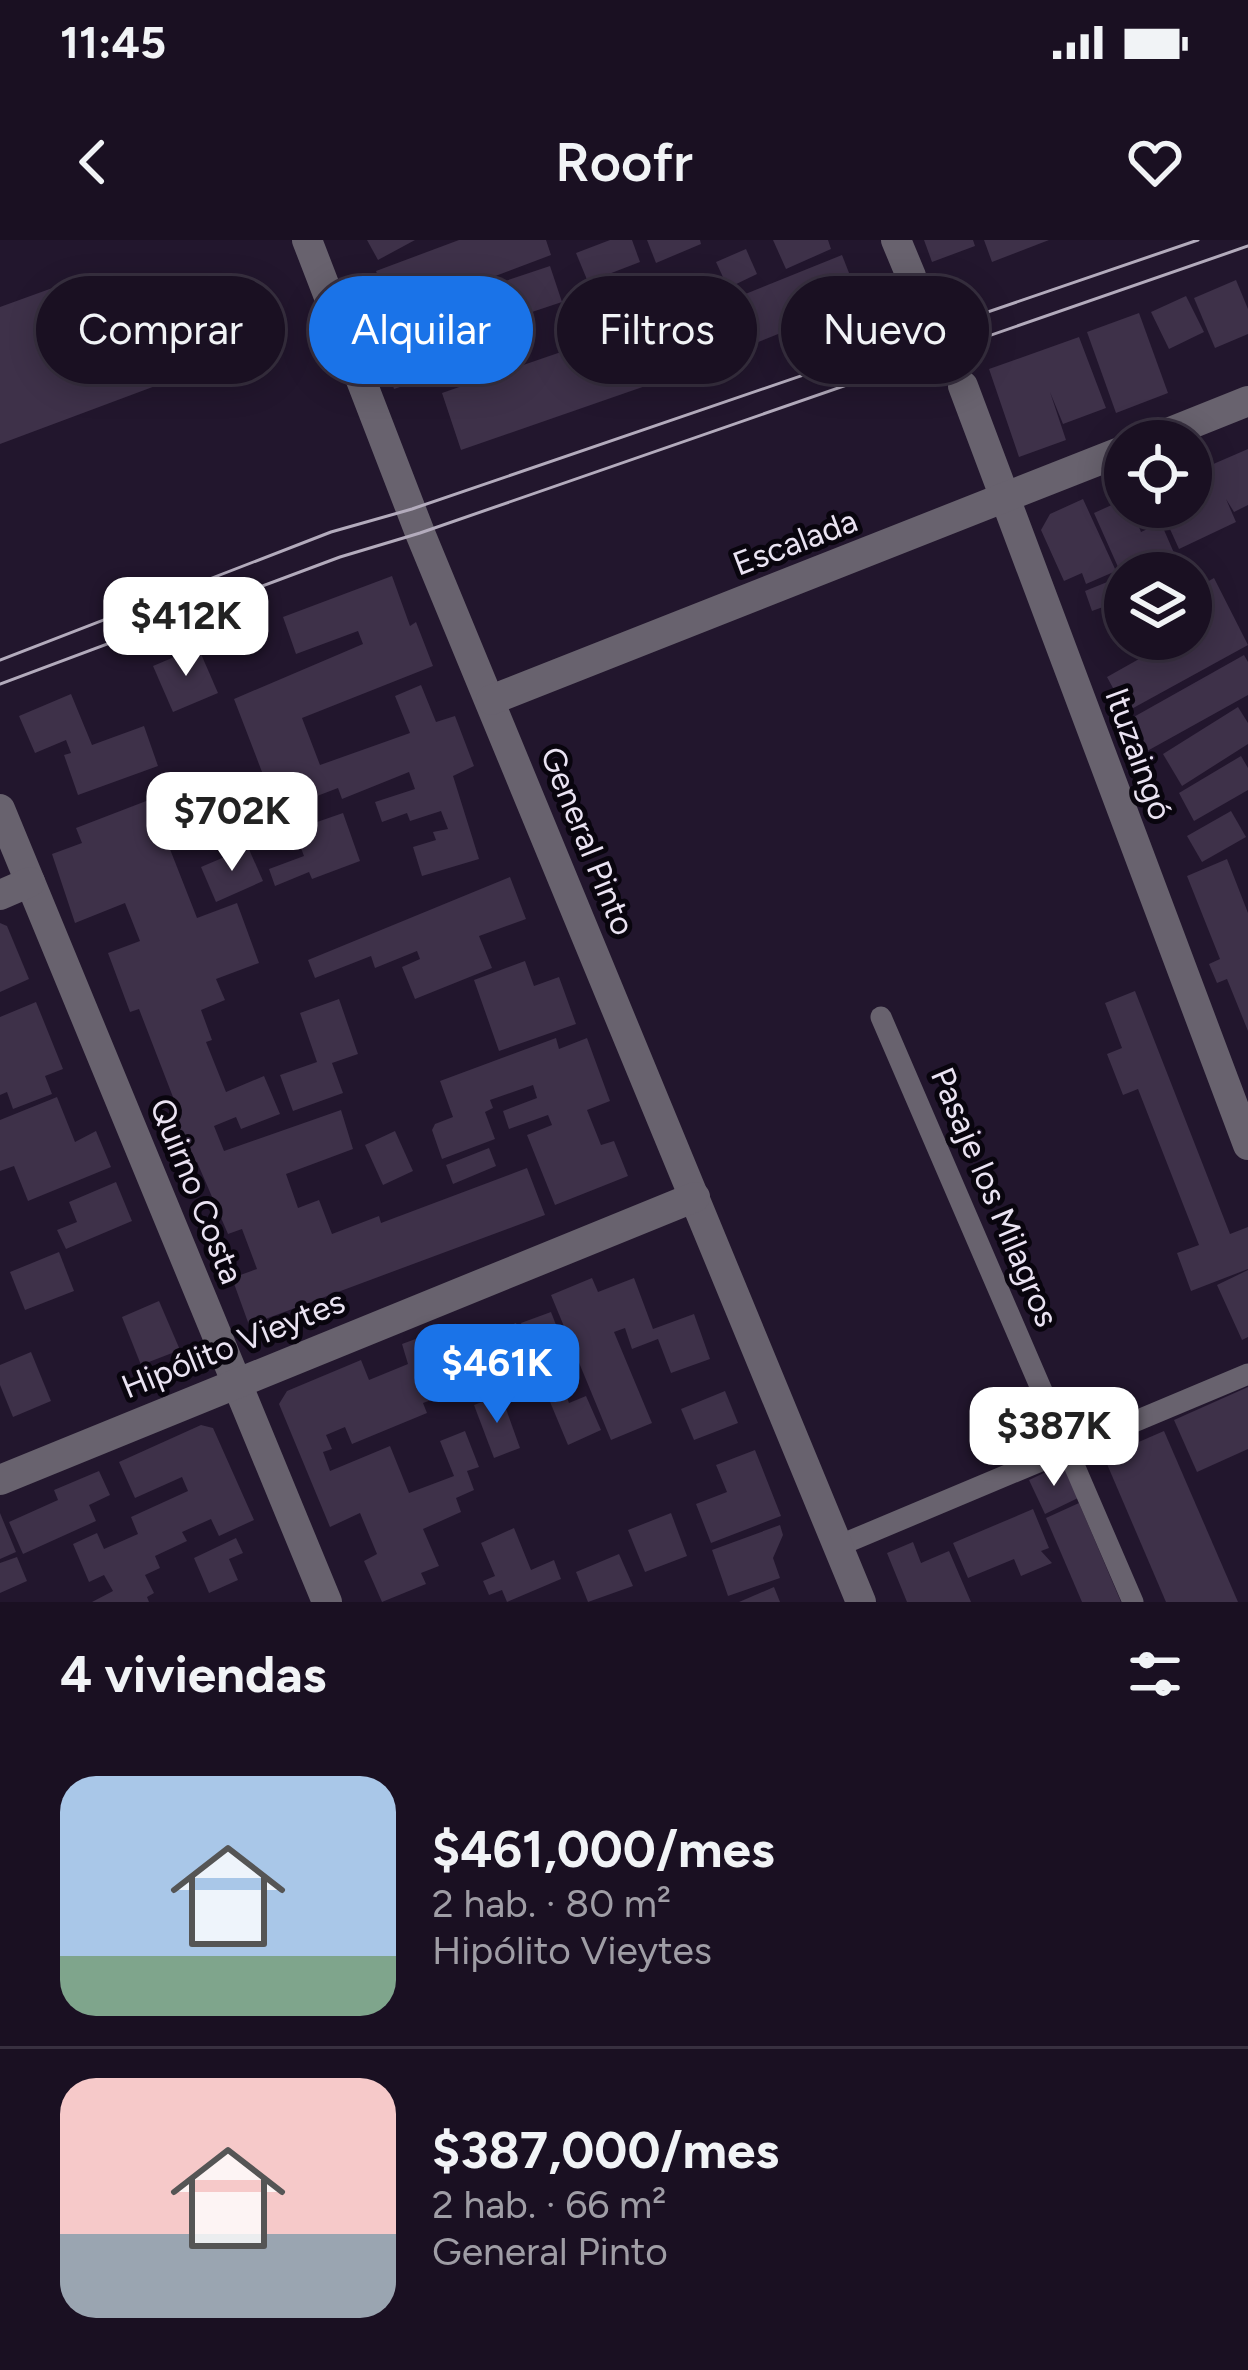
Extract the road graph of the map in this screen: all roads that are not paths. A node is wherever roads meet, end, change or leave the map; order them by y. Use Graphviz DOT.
graph roads {
  1 [pos="307,240"];
  2 [pos="896,240"];
  3 [pos="911,276"];
  4 [pos="963,386"];
  5 [pos="1248,401"];
  6 [pos="1200,420"];
  7 [pos="1104,459"];
  8 [pos="1005,499"];
  9 [pos="491,700"];
  10 [pos="0,809"];
  11 [pos="30,882"];
  12 [pos="0,895"];
  13 [pos="881,1017"];
  14 [pos="1248,1145"];
  15 [pos="695,1197"];
  16 [pos="1248,1374"];
  17 [pos="237,1380"];
  18 [pos="1069,1450"];
  19 [pos="0,1480"];
  20 [pos="838,1546"];
  21 [pos="327,1602"];
  22 [pos="861,1602"];
  23 [pos="1133,1602"];
  1 -- 9 [label="street, General Pinto"];
  2 -- 3 [label="street"];
  4 -- 8 [label="street, Ituzaingó"];
  5 -- 6 [label="street"];
  7 -- 8 [label="street, Escalada"];
  8 -- 9 [label="street, Escalada"];
  8 -- 14 [label="street, Ituzaingó"];
  9 -- 15 [label="street, General Pinto"];
  10 -- 11 [label="street, Quirno Costa"];
  11 -- 12 [label="street"];
  11 -- 17 [label="street, Quirno Costa"];
  13 -- 18 [label="lane, Pasaje los Milagros"];
  15 -- 17 [label="street, Hipólito Vieytes"];
  15 -- 20 [label="street, General Pinto"];
  16 -- 18 [label="lane"];
  17 -- 19 [label="street, Hipólito Vieytes"];
  17 -- 21 [label="street, Quirno Costa"];
  18 -- 20 [label="lane"];
  18 -- 23 [label="lane, Pasaje los Milagros"];
  20 -- 22 [label="street, General Pinto"];
}
